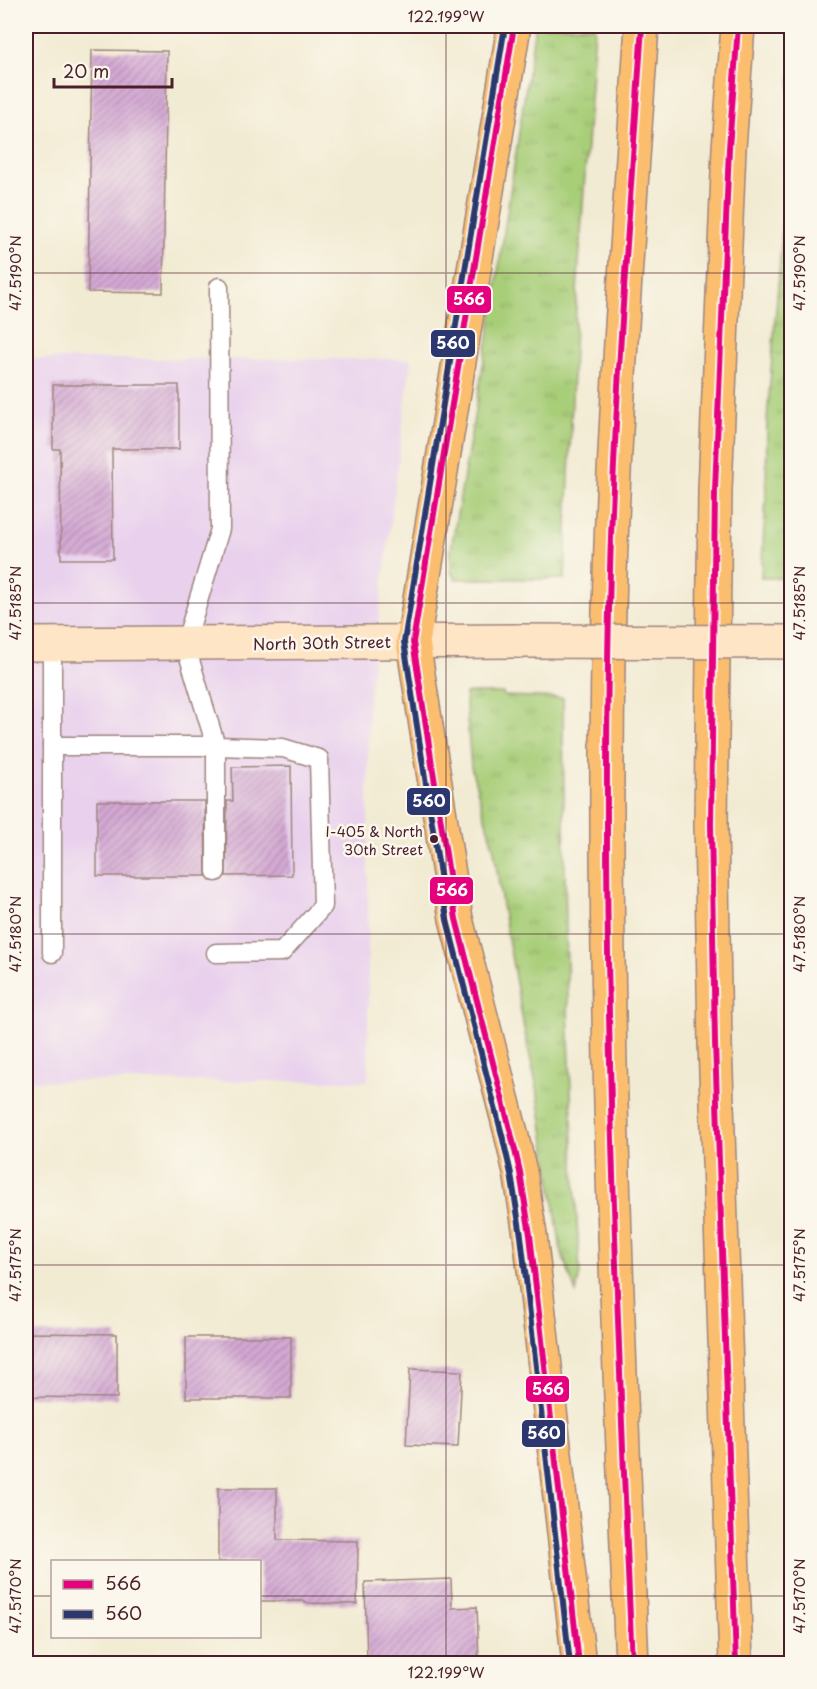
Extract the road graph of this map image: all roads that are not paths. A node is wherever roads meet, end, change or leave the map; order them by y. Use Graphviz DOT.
graph roads {
  1 [pos="514,26"];
  2 [pos="642,26"];
  3 [pos="738,26"];
  4 [pos="219,287"];
  5 [pos="413,642"];
  6 [pos="792,642"];
  7 [pos="39,644"];
  8 [pos="185,644"];
  9 [pos="52,746"];
  10 [pos="216,746"];
  11 [pos="216,872"];
  12 [pos="52,953"];
  13 [pos="216,953"];
  14 [pos="579,1664"];
  15 [pos="632,1664"];
  16 [pos="736,1664"];
  1 -- 5 [label="highway"];
  2 -- 15 [label="highway"];
  3 -- 16 [label="highway"];
  4 -- 8 [label="lane"];
  5 -- 6 [label="street, North 30th Street, bridge"];
  5 -- 8 [label="street, North 30th Street"];
  5 -- 14 [label="highway"];
  7 -- 8 [label="street, North 30th Street"];
  7 -- 9 [label="lane"];
  8 -- 10 [label="lane"];
  9 -- 10 [label="lane"];
  9 -- 12 [label="lane"];
  10 -- 11 [label="lane"];
  10 -- 13 [label="lane"];
}
